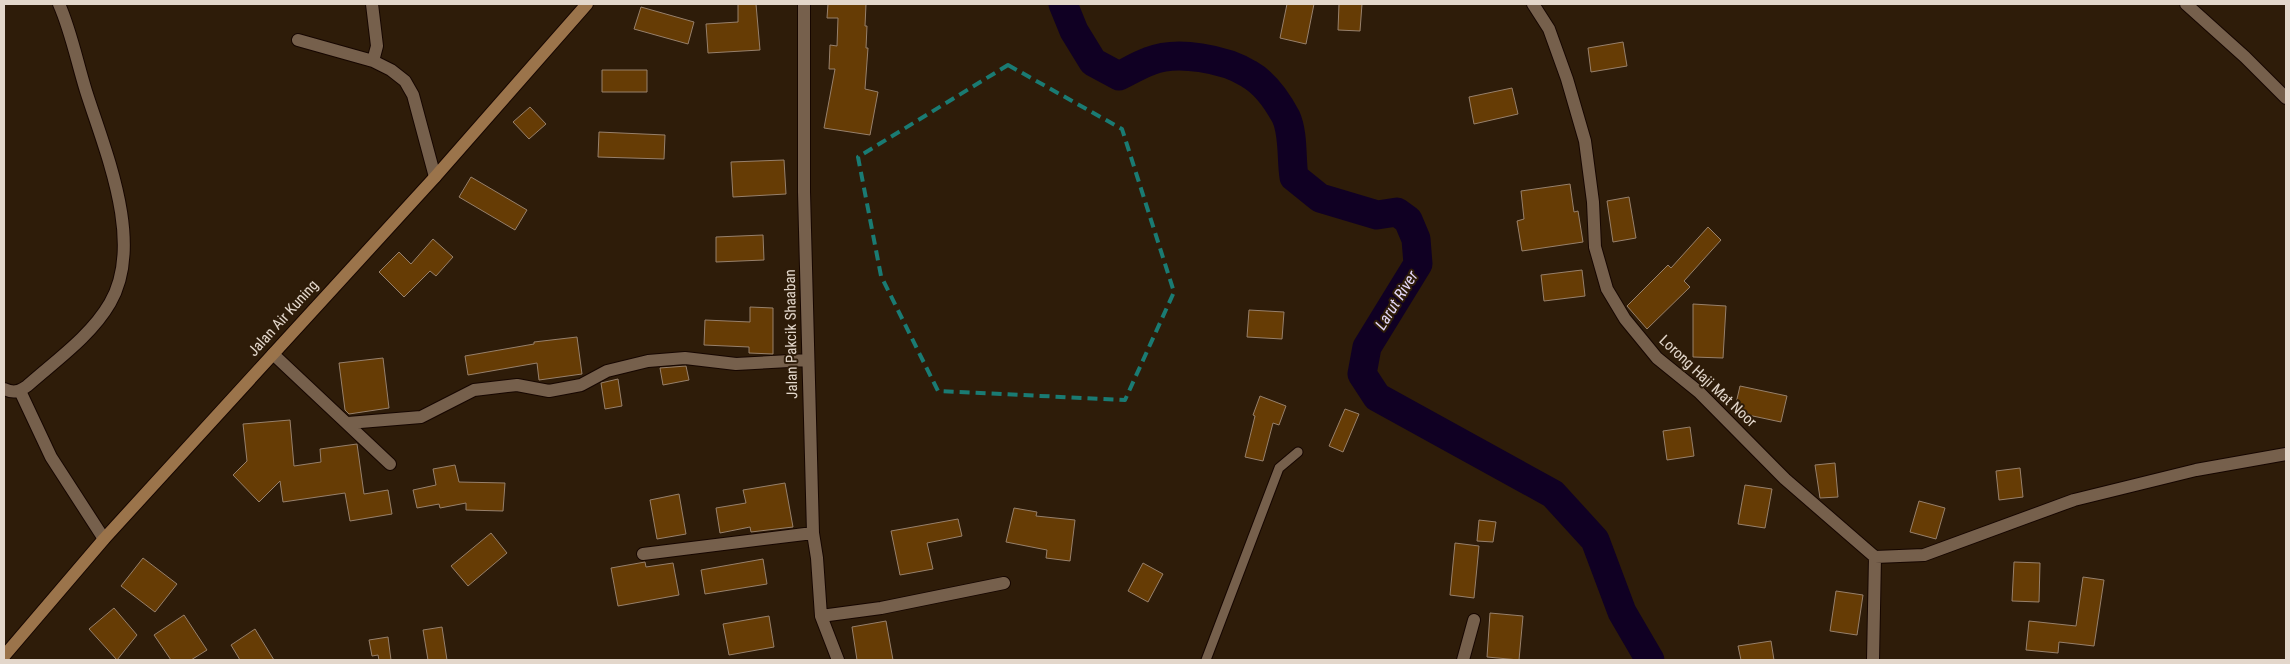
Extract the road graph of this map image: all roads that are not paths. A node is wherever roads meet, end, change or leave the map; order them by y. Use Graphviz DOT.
graph roads {
  1 [pos="59,4"];
  2 [pos="372,4"];
  3 [pos="587,4"];
  4 [pos="804,4"];
  5 [pos="1533,4"];
  6 [pos="2186,4"];
  7 [pos="298,40"];
  8 [pos="373,61"];
  9 [pos="2286,98"];
  10 [pos="435,176"];
  11 [pos="273,354"];
  12 [pos="808,360"];
  13 [pos="4,390"];
  14 [pos="20,391"];
  15 [pos="348,423"];
  16 [pos="1298,452"];
  17 [pos="2286,454"];
  18 [pos="390,464"];
  19 [pos="813,533"];
  20 [pos="104,539"];
  21 [pos="643,554"];
  22 [pos="1875,557"];
  23 [pos="1004,583"];
  24 [pos="821,616"];
  25 [pos="1474,620"];
  26 [pos="4,656"];
  27 [pos="838,660"];
  28 [pos="1206,660"];
  29 [pos="1463,660"];
  30 [pos="1873,660"];
  1 -- 14 [label="street"];
  2 -- 8 [label="street"];
  3 -- 10 [label="main road, Jalan Air Kuning"];
  4 -- 12 [label="street, Jalan Pakcik Shaaban"];
  5 -- 22 [label="street, Lorong Haji Mat Noor"];
  6 -- 9 [label="street"];
  7 -- 8 [label="street"];
  8 -- 10 [label="street"];
  10 -- 11 [label="main road, Jalan Air Kuning"];
  11 -- 15 [label="street"];
  11 -- 20 [label="main road, Jalan Air Kuning"];
  12 -- 15 [label="street"];
  12 -- 19 [label="street, Jalan Pakcik Shaaban"];
  13 -- 14 [label="street"];
  14 -- 20 [label="street"];
  15 -- 18 [label="street"];
  16 -- 28 [label="lane"];
  17 -- 22 [label="street"];
  19 -- 21 [label="street"];
  19 -- 24 [label="street, Jalan Pakcik Shaaban"];
  20 -- 26 [label="main road, Jalan Air Kuning"];
  22 -- 30 [label="street"];
  23 -- 24 [label="street"];
  24 -- 27 [label="street, Jalan Pakcik Shaaban"];
  25 -- 29 [label="street"];
}
